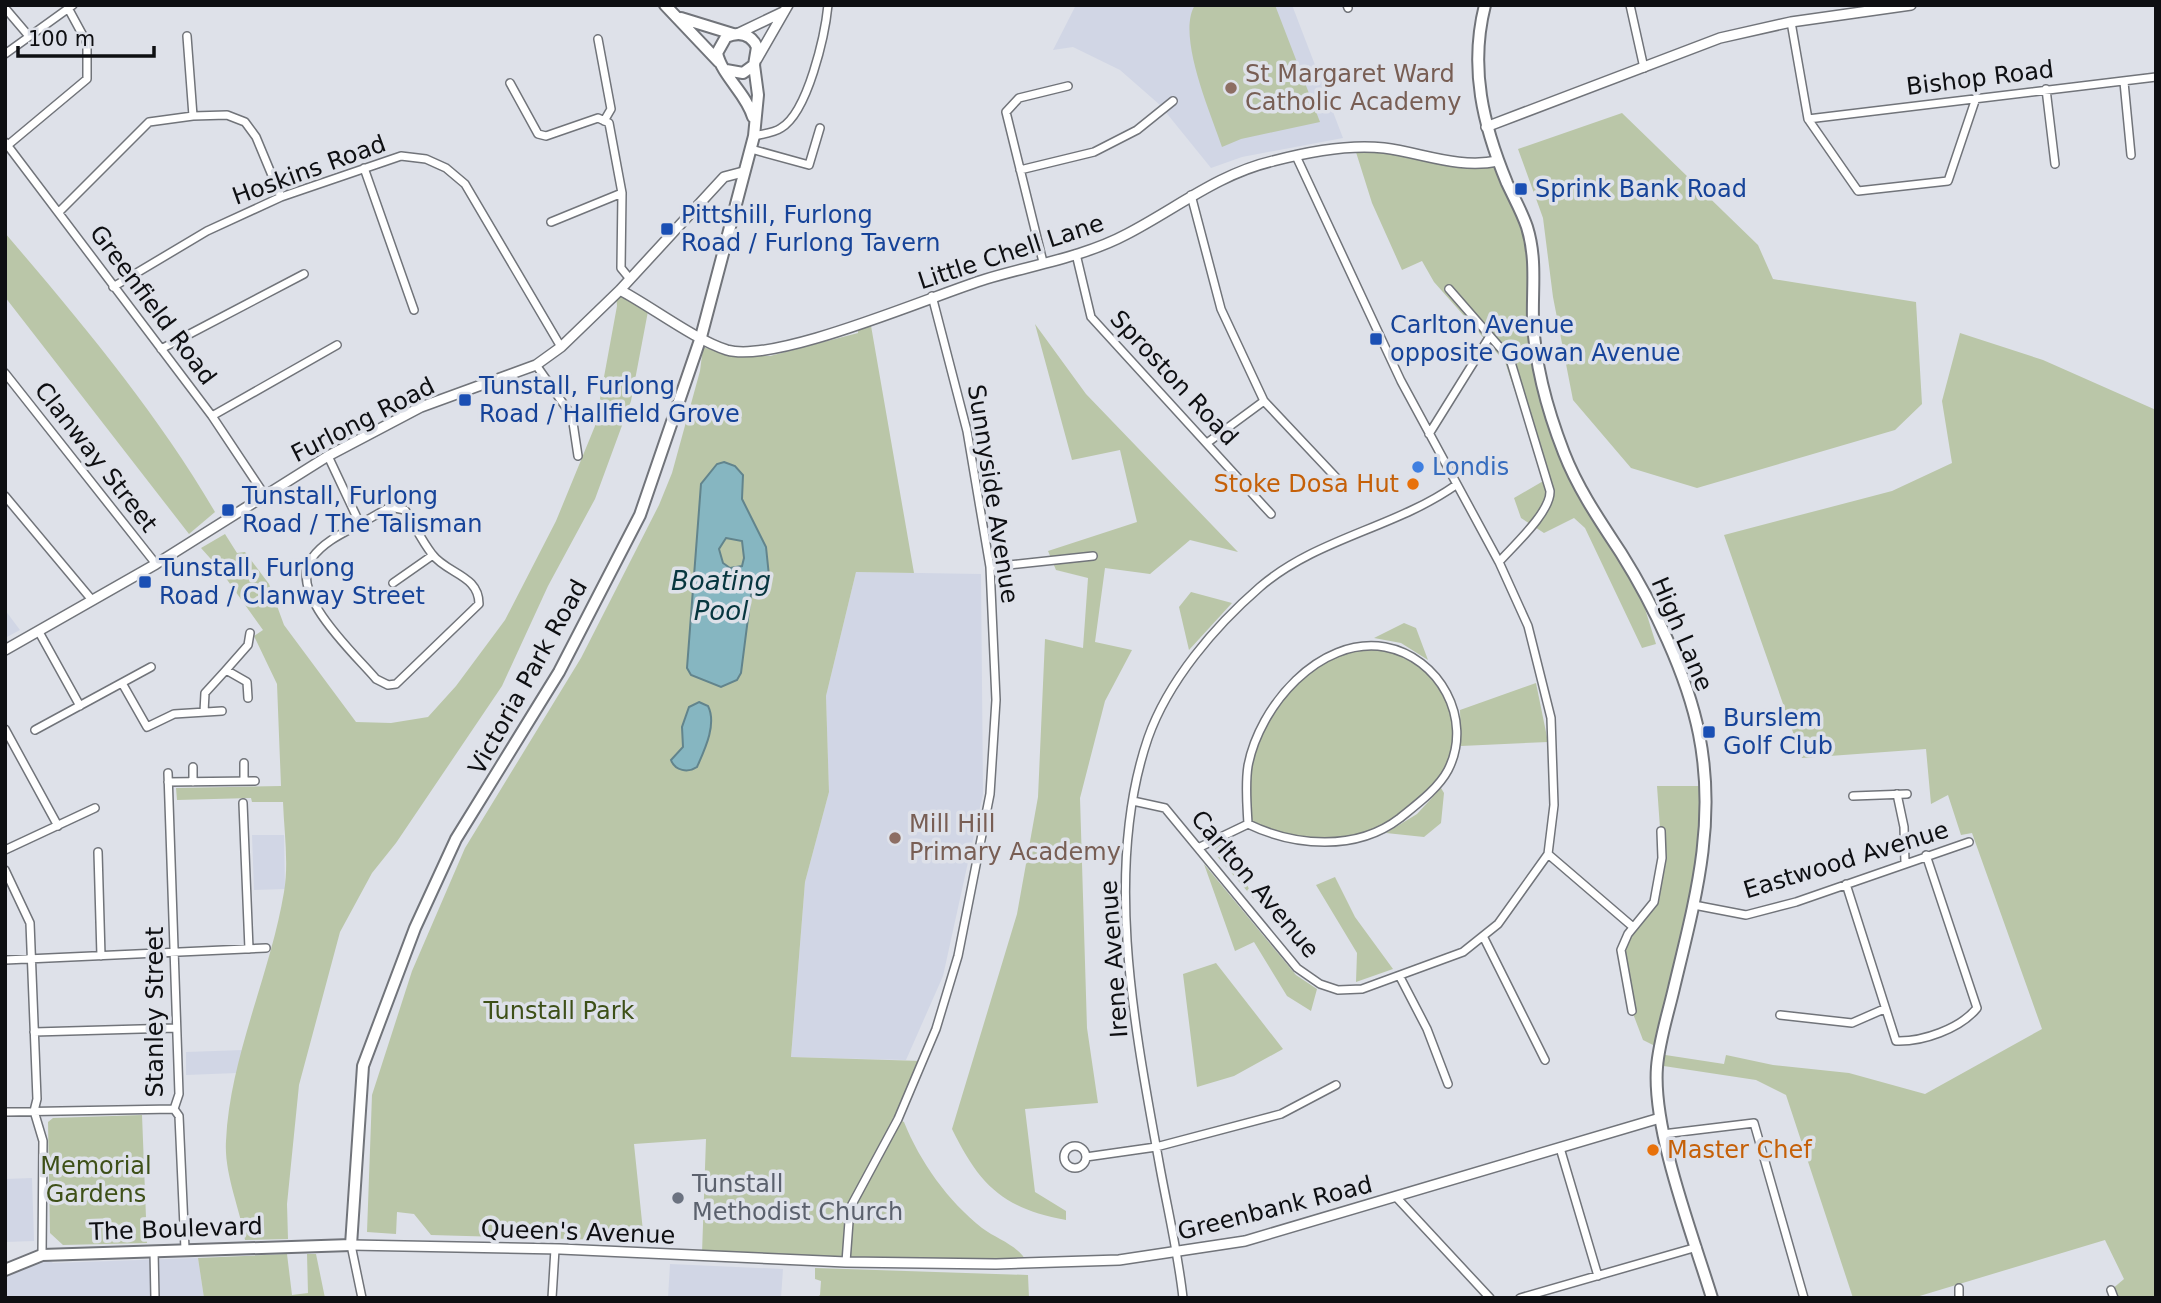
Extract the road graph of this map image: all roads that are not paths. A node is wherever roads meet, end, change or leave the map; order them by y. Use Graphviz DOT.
graph roads {
  1 [pos="665,5"];
  2 [pos="828,5"];
  3 [pos="1485,5"];
  4 [pos="1630,5"];
  5 [pos="1911,5"];
  6 [pos="70,6"];
  7 [pos="5,8"];
  8 [pos="785,9"];
  9 [pos="1851,10"];
  10 [pos="675,15"];
  11 [pos="1791,22"];
  12 [pos="736,33"];
  13 [pos="28,35"];
  14 [pos="187,36"];
  15 [pos="598,39"];
  16 [pos="5,54"];
  17 [pos="756,62"];
  18 [pos="723,67"];
  19 [pos="1644,68"];
  20 [pos="2156,77"];
  21 [pos="2124,82"];
  22 [pos="510,83"];
  23 [pos="1068,86"];
  24 [pos="2046,89"];
  25 [pos="1976,98"];
  26 [pos="1173,101"];
  27 [pos="193,116"];
  28 [pos="1808,118"];
  29 [pos="604,121"];
  30 [pos="1486,127"];
  31 [pos="820,128"];
  32 [pos="755,131"];
  33 [pos="7,144"];
  34 [pos="751,149"];
  35 [pos="2131,155"];
  36 [pos="1296,156"];
  37 [pos="1498,160"];
  38 [pos="2055,164"];
  39 [pos="364,168"];
  40 [pos="1020,170"];
  41 [pos="743,172"];
  42 [pos="622,193"];
  43 [pos="1191,195"];
  44 [pos="281,197"];
  45 [pos="59,212"];
  46 [pos="551,222"];
  47 [pos="1076,254"];
  48 [pos="1043,262"];
  49 [pos="304,274"];
  50 [pos="630,279"];
  51 [pos="113,287"];
  52 [pos="1449,289"];
  53 [pos="620,290"];
  54 [pos="932,296"];
  55 [pos="414,310"];
  56 [pos="1490,336"];
  57 [pos="701,337"];
  58 [pos="337,345"];
  59 [pos="561,347"];
  60 [pos="161,349"];
  61 [pos="536,365"];
  62 [pos="5,373"];
  63 [pos="1264,401"];
  64 [pos="212,416"];
  65 [pos="1429,434"];
  66 [pos="1208,443"];
  67 [pos="328,456"];
  68 [pos="578,456"];
  69 [pos="1456,485"];
  70 [pos="1345,487"];
  71 [pos="264,494"];
  72 [pos="5,496"];
  73 [pos="1271,514"];
  74 [pos="360,524"];
  75 [pos="433,555"];
  76 [pos="1093,556"];
  77 [pos="1499,562"];
  78 [pos="156,564"];
  79 [pos="990,567"];
  80 [pos="393,583"];
  81 [pos="92,600"];
  82 [pos="39,632"];
  83 [pos="250,633"];
  84 [pos="5,650"];
  85 [pos="151,667"];
  86 [pos="226,670"];
  87 [pos="122,683"];
  88 [pos="248,698"];
  89 [pos="80,706"];
  90 [pos="222,711"];
  91 [pos="204,712"];
  92 [pos="6,729"];
  93 [pos="34,730"];
  94 [pos="244,763"];
  95 [pos="193,766"];
  96 [pos="244,781"];
  97 [pos="255,781"];
  98 [pos="193,782"];
  99 [pos="1897,794"];
  100 [pos="1907,794"];
  101 [pos="1853,796"];
  102 [pos="1133,801"];
  103 [pos="243,803"];
  104 [pos="95,808"];
  105 [pos="1248,824"];
  106 [pos="59,825"];
  107 [pos="1661,831"];
  108 [pos="1969,842"];
  109 [pos="1198,848"];
  110 [pos="5,850"];
  111 [pos="98,852"];
  112 [pos="1549,854"];
  113 [pos="1926,855"];
  114 [pos="1905,863"];
  115 [pos="5,870"];
  116 [pos="1846,884"];
  117 [pos="1694,905"];
  118 [pos="1633,927"];
  119 [pos="1484,938"];
  120 [pos="266,948"];
  121 [pos="249,949"];
  122 [pos="174,953"];
  123 [pos="101,956"];
  124 [pos="32,957"];
  125 [pos="5,960"];
  126 [pos="1400,977"];
  127 [pos="1884,1009"];
  128 [pos="1632,1011"];
  129 [pos="1780,1015"];
  130 [pos="176,1028"];
  131 [pos="34,1032"];
  132 [pos="1545,1060"];
  133 [pos="1448,1084"];
  134 [pos="1336,1085"];
  135 [pos="174,1109"];
  136 [pos="34,1111"];
  137 [pos="5,1112"];
  138 [pos="1660,1118"];
  139 [pos="1663,1134"];
  140 [pos="1156,1147"];
  141 [pos="1560,1148"];
  142 [pos="1086,1157"];
  143 [pos="1397,1198"];
  144 [pos="351,1245"];
  145 [pos="1697,1247"];
  146 [pos="185,1249"];
  147 [pos="555,1249"];
  148 [pos="154,1251"];
  149 [pos="1176,1253"];
  150 [pos="42,1255"];
  151 [pos="846,1262"];
  152 [pos="5,1270"];
  153 [pos="1598,1276"];
  154 [pos="1959,1288"];
  155 [pos="1803,1297"];
  156 [pos="155,1298"];
  157 [pos="362,1298"];
  158 [pos="552,1298"];
  159 [pos="1183,1298"];
  160 [pos="1490,1298"];
  161 [pos="1520,1298"];
  162 [pos="1712,1298"];
  163 [pos="1959,1298"];
  1 -- 10 [label="main road"];
  2 -- 32 [label="street"];
  3 -- 30 [label="main road, High Lane"];
  4 -- 19 [label="street"];
  5 -- 9 [label="street"];
  6 -- 13 [label="street"];
  6 -- 33 [label="street"];
  7 -- 13 [label="street"];
  8 -- 12 [label="street"];
  8 -- 17 [label="street"];
  9 -- 11 [label="street"];
  10 -- 12 [label="main road"];
  10 -- 18 [label="main road"];
  11 -- 19 [label="street"];
  11 -- 28 [label="street"];
  12 -- 17 [label="main road"];
  12 -- 18 [label="main road"];
  13 -- 16 [label="street"];
  14 -- 27 [label="street"];
  15 -- 29 [label="street"];
  17 -- 18 [label="main road"];
  17 -- 32 [label="main road, Victoria Park Road"];
  18 -- 32 [label="main road"];
  19 -- 30 [label="street"];
  20 -- 21 [label="street, Bishop Road"];
  21 -- 24 [label="street, Bishop Road"];
  21 -- 35 [label="street"];
  22 -- 29 [label="street"];
  23 -- 40 [label="street"];
  24 -- 25 [label="street, Bishop Road"];
  24 -- 38 [label="street"];
  25 -- 28 [label="street, Bishop Road"];
  25 -- 28 [label="street"];
  26 -- 40 [label="street"];
  27 -- 44 [label="street"];
  27 -- 45 [label="street"];
  29 -- 42 [label="street"];
  30 -- 37 [label="main road, High Lane"];
  31 -- 34 [label="street"];
  32 -- 34 [label="main road, Victoria Park Road"];
  33 -- 45 [label="street, Greenfield Road"];
  34 -- 41 [label="main road, Victoria Park Road"];
  36 -- 37 [label="street, Little Chell Lane"];
  36 -- 43 [label="street, Little Chell Lane"];
  36 -- 65 [label="street"];
  37 -- 117 [label="main road, High Lane"];
  39 -- 44 [label="street, Hoskins Road"];
  39 -- 55 [label="street"];
  39 -- 59 [label="street, Hoskins Road"];
  40 -- 48 [label="street"];
  41 -- 50 [label="street, Furlong Road"];
  41 -- 57 [label="main road, Victoria Park Road"];
  42 -- 46 [label="street"];
  42 -- 50 [label="street"];
  43 -- 47 [label="street, Little Chell Lane"];
  43 -- 63 [label="street"];
  44 -- 51 [label="street, Hoskins Road"];
  45 -- 51 [label="street, Greenfield Road"];
  47 -- 48 [label="street, Little Chell Lane"];
  47 -- 66 [label="street, Sproston Road"];
  48 -- 54 [label="street, Little Chell Lane"];
  49 -- 60 [label="street"];
  50 -- 53 [label="street, Furlong Road"];
  51 -- 60 [label="street, Greenfield Road"];
  52 -- 56 [label="street"];
  53 -- 57 [label="street, Little Chell Lane"];
  53 -- 59 [label="street, Furlong Road"];
  54 -- 57 [label="street, Little Chell Lane"];
  54 -- 79 [label="street, Sunnyside Avenue"];
  56 -- 65 [label="street"];
  56 -- 77 [label="street"];
  57 -- 144 [label="main road, Victoria Park Road"];
  58 -- 64 [label="street"];
  59 -- 61 [label="street, Furlong Road"];
  60 -- 64 [label="street, Greenfield Road"];
  61 -- 67 [label="street, Furlong Road"];
  61 -- 68 [label="street"];
  62 -- 78 [label="street, Clanway Street"];
  63 -- 66 [label="street"];
  63 -- 70 [label="street"];
  64 -- 71 [label="street, Greenfield Road"];
  65 -- 69 [label="street"];
  66 -- 73 [label="street, Sproston Road"];
  67 -- 71 [label="street, Furlong Road"];
  67 -- 74 [label="street"];
  69 -- 77 [label="street"];
  69 -- 102 [label="street, Irene Avenue"];
  71 -- 78 [label="street, Furlong Road"];
  72 -- 81 [label="street"];
  74 -- 75 [label="street"];
  74 -- 75 [label="street"];
  75 -- 80 [label="street"];
  76 -- 79 [label="street"];
  77 -- 112 [label="street"];
  78 -- 81 [label="street, Furlong Road"];
  79 -- 151 [label="street, Sunnyside Avenue"];
  81 -- 82 [label="street, Furlong Road"];
  82 -- 84 [label="street, Furlong Road"];
  82 -- 89 [label="street"];
  83 -- 86 [label="street"];
  85 -- 87 [label="street"];
  86 -- 88 [label="street"];
  86 -- 91 [label="street"];
  87 -- 89 [label="street"];
  87 -- 91 [label="street"];
  89 -- 93 [label="street"];
  90 -- 91 [label="street"];
  92 -- 106 [label="street"];
  94 -- 96 [label="street"];
  95 -- 98 [label="street"];
  96 -- 97 [label="street"];
  96 -- 98 [label="street"];
  98 -- 122 [label="street, Stanley Street"];
  99 -- 100 [label="street"];
  99 -- 101 [label="street"];
  99 -- 114 [label="street"];
  102 -- 109 [label="street, Carlton Avenue"];
  102 -- 140 [label="street, Irene Avenue"];
  103 -- 121 [label="street"];
  104 -- 106 [label="street"];
  105 -- 105 [label="street"];
  105 -- 109 [label="street"];
  106 -- 110 [label="street"];
  107 -- 118 [label="street"];
  108 -- 113 [label="street, Eastwood Avenue"];
  109 -- 126 [label="street, Carlton Avenue"];
  111 -- 123 [label="street"];
  112 -- 118 [label="street"];
  112 -- 119 [label="street, Carlton Avenue"];
  113 -- 114 [label="street, Eastwood Avenue"];
  113 -- 127 [label="street"];
  114 -- 116 [label="street, Eastwood Avenue"];
  115 -- 124 [label="street"];
  116 -- 117 [label="street, Eastwood Avenue"];
  116 -- 127 [label="street"];
  117 -- 138 [label="main road, High Lane"];
  118 -- 128 [label="street"];
  119 -- 126 [label="street, Carlton Avenue"];
  119 -- 132 [label="street"];
  120 -- 121 [label="street"];
  121 -- 122 [label="street"];
  122 -- 123 [label="street"];
  122 -- 130 [label="street, Stanley Street"];
  123 -- 124 [label="street"];
  124 -- 125 [label="street"];
  124 -- 131 [label="street"];
  126 -- 133 [label="street"];
  127 -- 129 [label="street"];
  130 -- 131 [label="street"];
  130 -- 135 [label="street, Stanley Street"];
  131 -- 136 [label="street"];
  134 -- 140 [label="street"];
  135 -- 136 [label="street"];
  135 -- 146 [label="street, Stanley Street"];
  136 -- 137 [label="street"];
  136 -- 150 [label="street"];
  138 -- 139 [label="main road, High Lane"];
  138 -- 141 [label="street, Greenbank Road"];
  139 -- 145 [label="main road, High Lane"];
  139 -- 155 [label="street"];
  140 -- 142 [label="street"];
  140 -- 149 [label="street, Irene Avenue"];
  141 -- 143 [label="street, Greenbank Road"];
  141 -- 153 [label="street"];
  143 -- 149 [label="street, Greenbank Road"];
  143 -- 160 [label="street"];
  144 -- 146 [label="main road, The Boulevard"];
  144 -- 147 [label="street, Queen's Avenue"];
  144 -- 157 [label="street"];
  145 -- 153 [label="street"];
  145 -- 162 [label="main road, High Lane"];
  146 -- 148 [label="main road, The Boulevard"];
  147 -- 151 [label="street, Queen's Avenue"];
  147 -- 158 [label="street"];
  148 -- 150 [label="main road, The Boulevard"];
  148 -- 156 [label="street"];
  149 -- 151 [label="street, Greenbank Road"];
  149 -- 159 [label="street, Irene Avenue"];
  150 -- 152 [label="main road, The Boulevard"];
  153 -- 161 [label="street"];
  154 -- 163 [label="street"];
}
